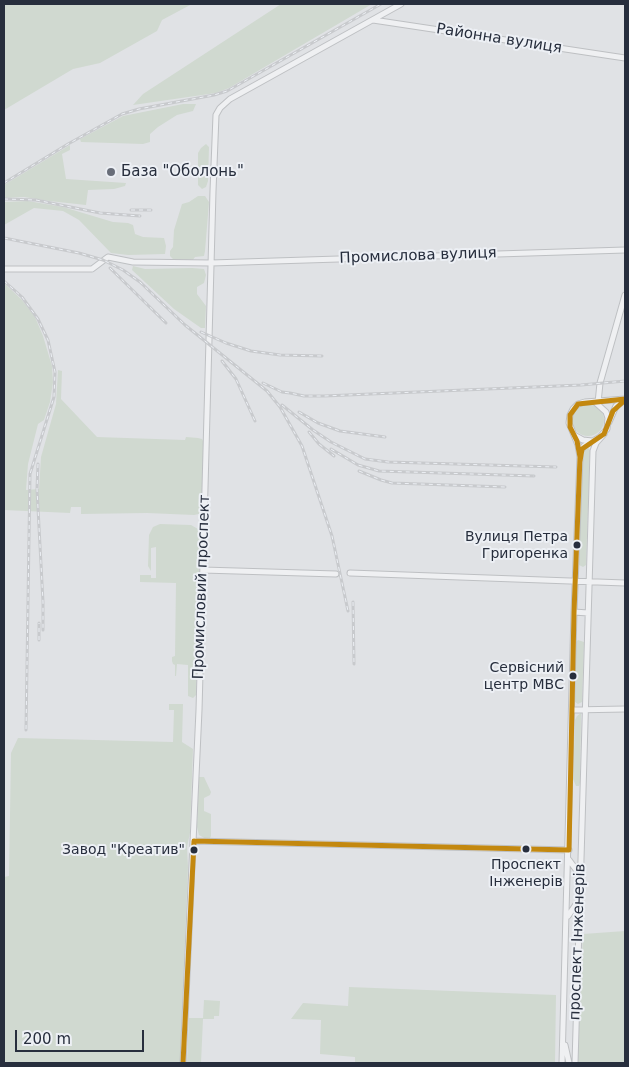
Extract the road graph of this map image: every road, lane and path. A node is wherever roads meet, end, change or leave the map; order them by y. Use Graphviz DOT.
graph roads {
  1 [pos="401,4"];
  2 [pos="372,20"];
  3 [pos="625,58"];
  4 [pos="625,250"];
  5 [pos="106,251"];
  6 [pos="111,257"];
  7 [pos="211,263"];
  8 [pos="4,269"];
  9 [pos="625,295"];
  10 [pos="625,399"];
  11 [pos="595,402"];
  12 [pos="608,425"];
  13 [pos="573,434"];
  14 [pos="604,434"];
  15 [pos="594,440"];
  16 [pos="580,452"];
  17 [pos="203,570"];
  18 [pos="350,573"];
  19 [pos="336,574"];
  20 [pos="575,582"];
  21 [pos="588,582"];
  22 [pos="625,583"];
  23 [pos="574,612"];
  24 [pos="588,613"];
  25 [pos="574,637"];
  26 [pos="587,638"];
  27 [pos="572,710"];
  28 [pos="585,710"];
  29 [pos="625,710"];
  30 [pos="194,841"];
  31 [pos="569,850"];
  32 [pos="568,860"];
  33 [pos="581,876"];
  34 [pos="580,898"];
  35 [pos="567,918"];
  36 [pos="564,1006"];
  37 [pos="576,1006"];
  38 [pos="575,1039"];
  39 [pos="563,1040"];
  40 [pos="567,1053"];
  41 [pos="183,1063"];
  42 [pos="562,1063"];
  43 [pos="569,1063"];
  44 [pos="575,1063"];
  1 -- 2 [label="street"];
  2 -- 3 [label="street, Районна вулиця"];
  2 -- 7 [label="street, Промисловий проспект"];
  4 -- 7 [label="street, Промислова вулиця"];
  5 -- 6 [label="street"];
  6 -- 7 [label="street, Промислова вулиця"];
  6 -- 8 [label="street"];
  7 -- 17 [label="street, Промисловий проспект"];
  9 -- 11 [label="street"];
  10 -- 11 [label="street"];
  10 -- 12 [label="street"];
  11 -- 12 [label="street"];
  11 -- 13 [label="street"];
  12 -- 14 [label="street"];
  13 -- 15 [label="street"];
  13 -- 16 [label="street, проспект Інженерів"];
  14 -- 15 [label="street"];
  14 -- 21 [label="street, проспект Інженерів"];
  15 -- 16 [label="street"];
  16 -- 20 [label="street, проспект Інженерів"];
  17 -- 19 [label="street"];
  17 -- 30 [label="street, Промисловий проспект"];
  18 -- 20 [label="street"];
  20 -- 21 [label="street"];
  20 -- 23 [label="street, проспект Інженерів"];
  21 -- 22 [label="street"];
  21 -- 24 [label="street, проспект Інженерів"];
  23 -- 24 [label="street"];
  23 -- 25 [label="street, проспект Інженерів"];
  24 -- 26 [label="street, проспект Інженерів"];
  25 -- 26 [label="street"];
  25 -- 27 [label="street, проспект Інженерів"];
  26 -- 28 [label="street, проспект Інженерів"];
  27 -- 28 [label="street"];
  27 -- 31 [label="street, проспект Інженерів"];
  28 -- 29 [label="street"];
  28 -- 33 [label="street, проспект Інженерів"];
  30 -- 31 [label="street"];
  30 -- 41 [label="street, Промисловий проспект"];
  31 -- 32 [label="street, проспект Інженерів"];
  32 -- 33 [label="street"];
  32 -- 35 [label="street, проспект Інженерів"];
  33 -- 34 [label="street, проспект Інженерів"];
  34 -- 35 [label="street"];
  34 -- 37 [label="street, проспект Інженерів"];
  35 -- 36 [label="street, проспект Інженерів"];
  36 -- 37 [label="street"];
  36 -- 39 [label="street, проспект Інженерів"];
  37 -- 38 [label="street, проспект Інженерів"];
  38 -- 40 [label="street"];
  38 -- 44 [label="street, проспект Інженерів"];
  39 -- 40 [label="street"];
  39 -- 42 [label="street, проспект Інженерів"];
  40 -- 43 [label="street"];
}
